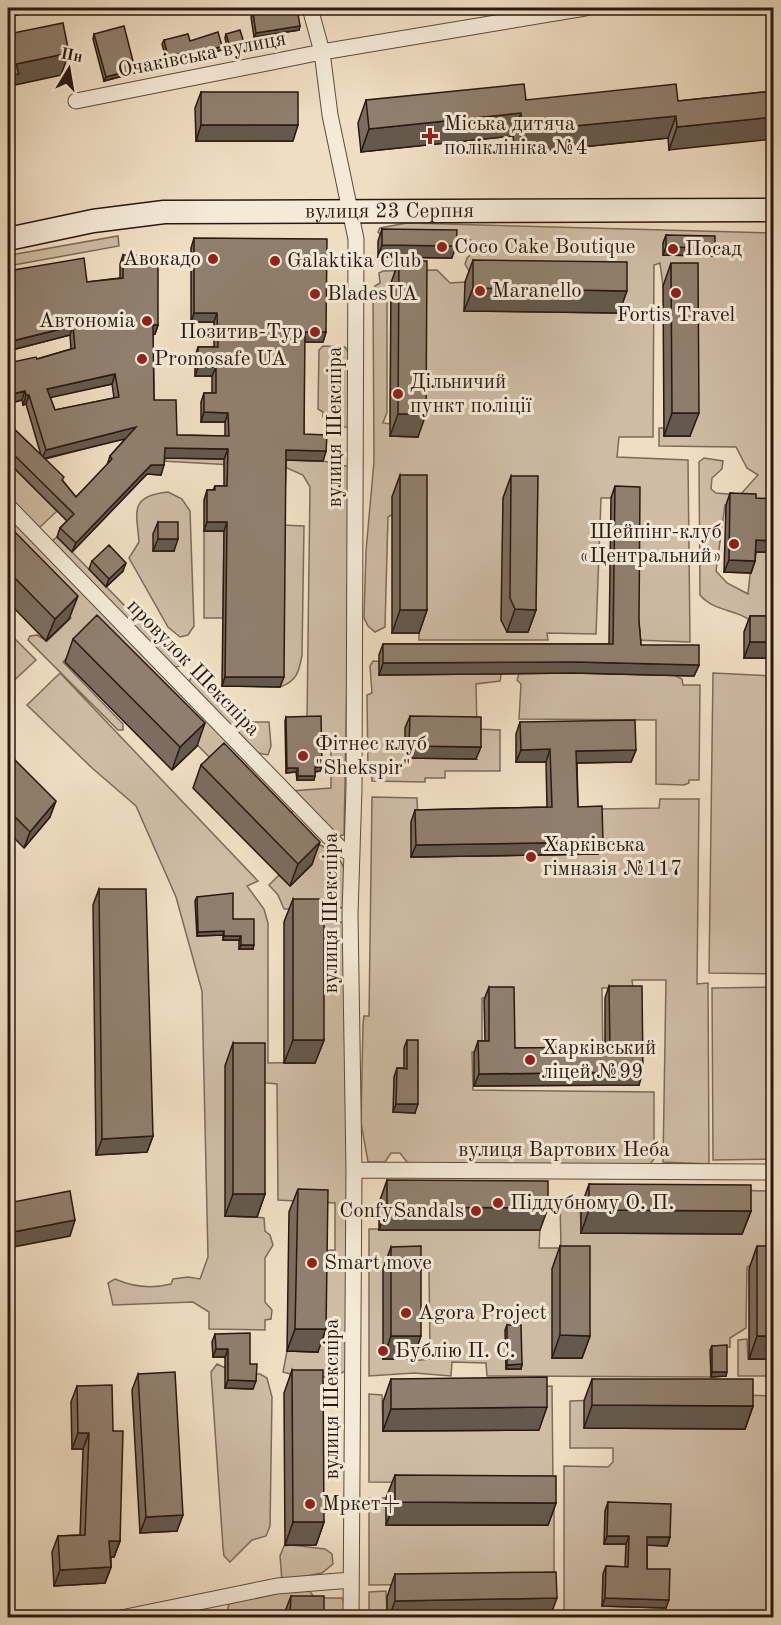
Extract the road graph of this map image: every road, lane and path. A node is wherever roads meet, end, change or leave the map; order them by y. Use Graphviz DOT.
graph roads {
  1 [pos="310,8"];
  2 [pos="585,8"];
  3 [pos="322,52"];
  4 [pos="76,102"];
  5 [pos="348,210"];
  6 [pos="774,210"];
  7 [pos="8,239"];
  8 [pos="8,506"];
  9 [pos="352,854"];
  10 [pos="354,1170"];
  11 [pos="774,1172"];
  12 [pos="351,1580"];
  13 [pos="121,1617"];
  14 [pos="351,1617"];
  1 -- 3 [label="street, вулиця Шекспіра"];
  2 -- 3 [label="street, Очаківська вулиця"];
  3 -- 4 [label="street, Очаківська вулиця"];
  3 -- 5 [label="street, вулиця Шекспіра"];
  5 -- 6 [label="street, вулиця 23 Серпня"];
  5 -- 7 [label="street, вулиця 23 Серпня"];
  5 -- 9 [label="street, вулиця Шекспіра"];
  8 -- 9 [label="street, провулок Шекспіра"];
  9 -- 10 [label="street, вулиця Шекспіра"];
  10 -- 11 [label="street, вулиця Вартових Неба"];
  10 -- 12 [label="street, вулиця Шекспіра"];
  12 -- 13 [label="street"];
  12 -- 14 [label="street, вулиця Шекспіра"];
}
